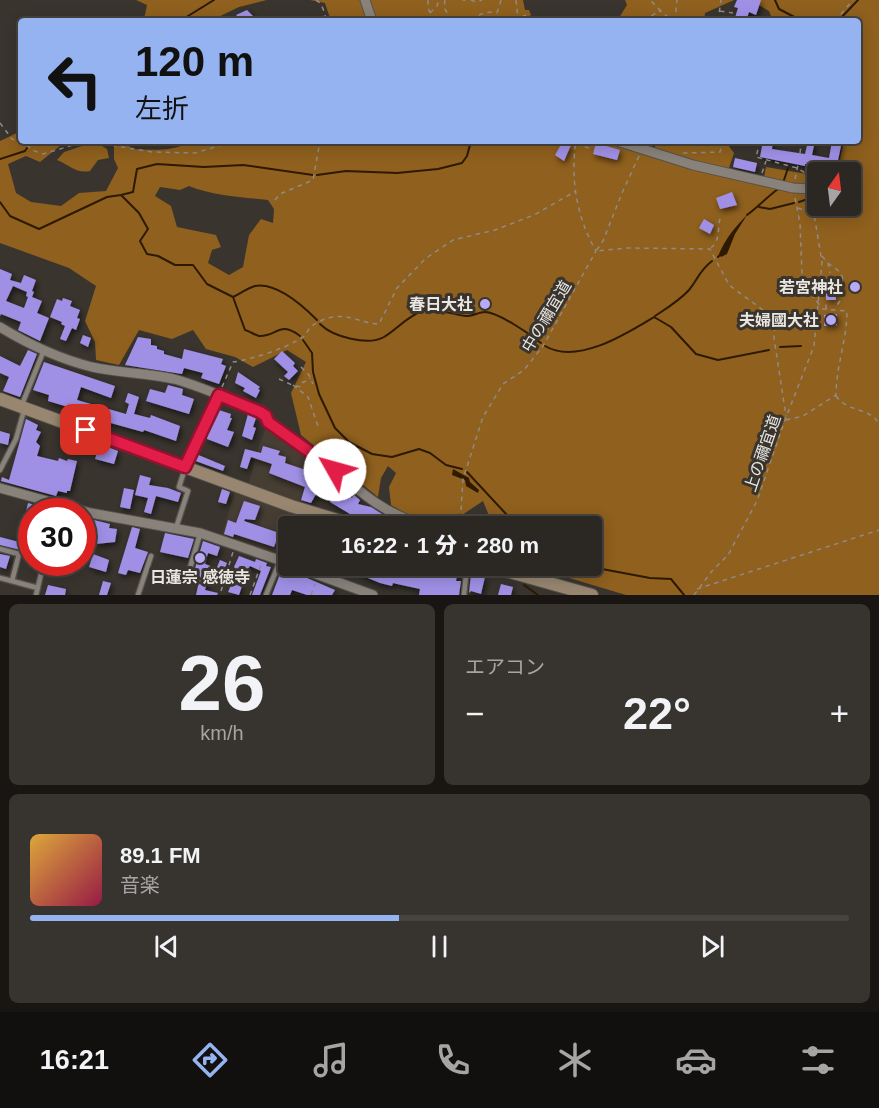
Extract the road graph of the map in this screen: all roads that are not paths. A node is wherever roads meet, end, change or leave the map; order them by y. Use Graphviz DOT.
graph roads {
  1 [pos="365,0"];
  2 [pos="371,18"];
  3 [pos="626,144"];
  4 [pos="807,189"];
  5 [pos="0,327"];
  6 [pos="44,350"];
  7 [pos="219,395"];
  8 [pos="0,399"];
  9 [pos="22,407"];
  10 [pos="185,467"];
  11 [pos="0,470"];
  12 [pos="0,488"];
  13 [pos="28,498"];
  14 [pos="96,514"];
  15 [pos="324,516"];
  16 [pos="400,516"];
  17 [pos="176,528"];
  18 [pos="200,533"];
  19 [pos="0,549"];
  20 [pos="151,556"];
  21 [pos="278,560"];
  22 [pos="278,573"];
  23 [pos="188,575"];
  24 [pos="41,576"];
  25 [pos="324,576"];
  26 [pos="466,576"];
  27 [pos="518,576"];
  28 [pos="0,578"];
  29 [pos="12,582"];
  30 [pos="38,588"];
  31 [pos="565,592"];
  32 [pos="36,595"];
  33 [pos="138,595"];
  34 [pos="266,595"];
  35 [pos="373,595"];
  36 [pos="464,595"];
  37 [pos="592,595"];
  1 -- 2 [label="street"];
  3 -- 4 [label="street"];
  5 -- 6 [label="street"];
  6 -- 7 [label="street"];
  6 -- 9 [label="lane"];
  7 -- 10 [label="lane"];
  7 -- 16 [label="street"];
  8 -- 9 [label="street"];
  9 -- 10 [label="street"];
  9 -- 11 [label="lane"];
  10 -- 15 [label="street"];
  10 -- 17 [label="lane"];
  12 -- 13 [label="street"];
  14 -- 17 [label="street"];
  17 -- 18 [label="street"];
  18 -- 21 [label="street"];
  18 -- 23 [label="lane"];
  19 -- 29 [label="lane"];
  20 -- 33 [label="lane"];
  22 -- 34 [label="lane"];
  24 -- 30 [label="lane"];
  25 -- 35 [label="street"];
  26 -- 36 [label="lane"];
  27 -- 31 [label="street"];
  28 -- 29 [label="lane"];
  29 -- 30 [label="lane"];
  30 -- 32 [label="lane"];
  31 -- 37 [label="street"];
}
